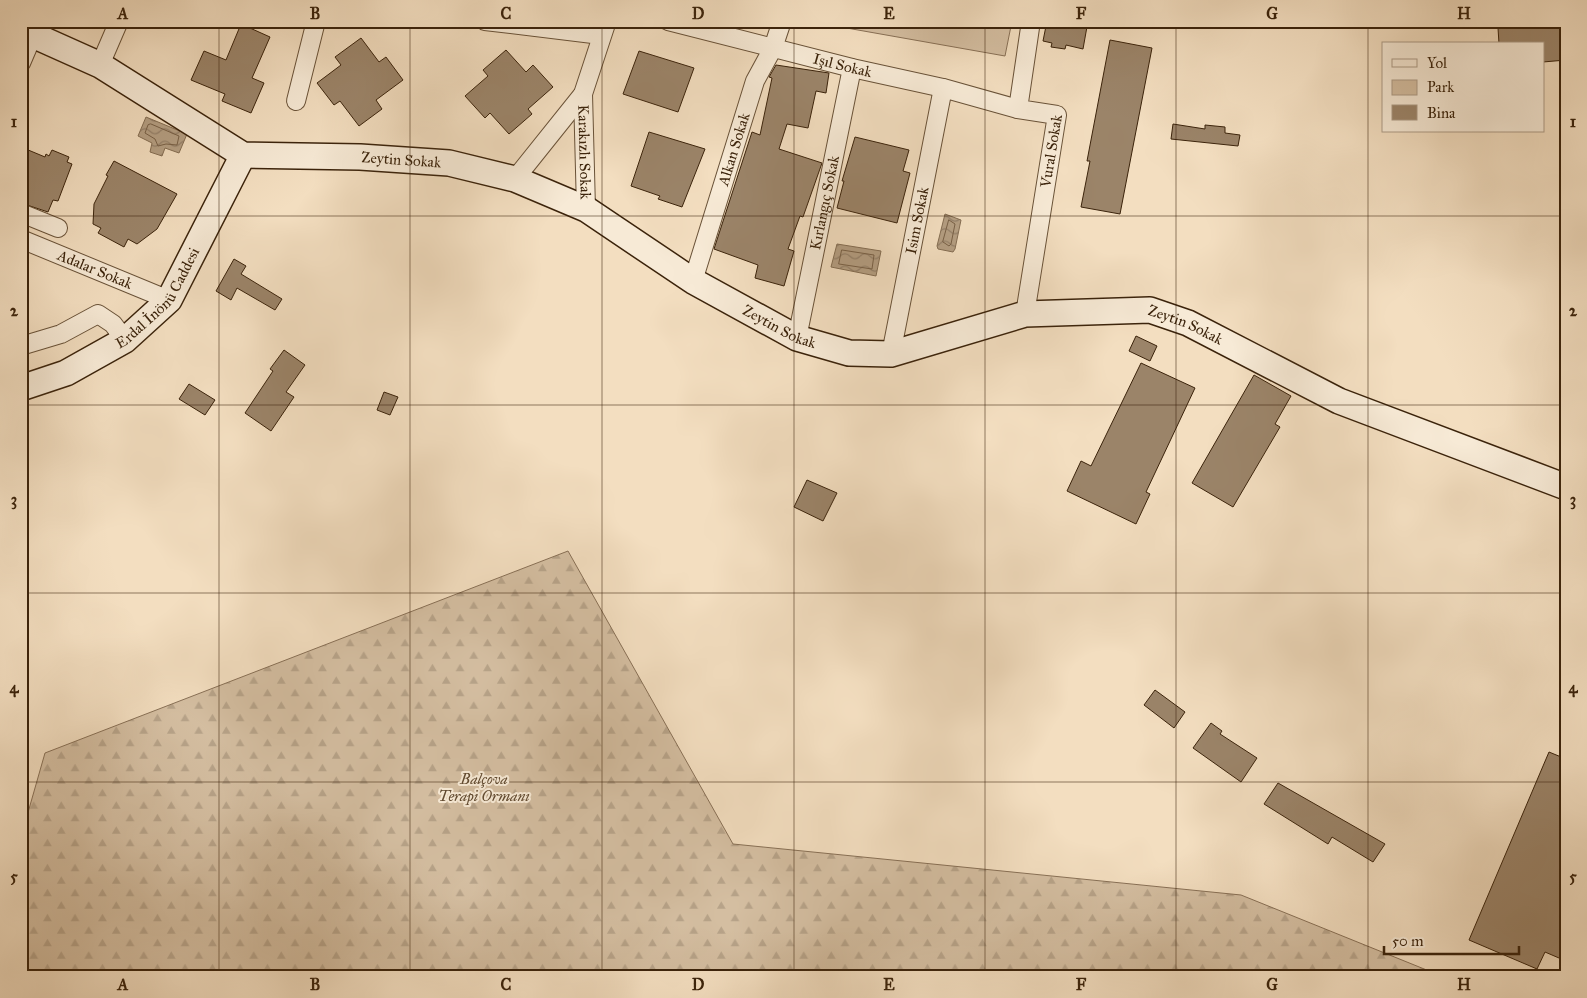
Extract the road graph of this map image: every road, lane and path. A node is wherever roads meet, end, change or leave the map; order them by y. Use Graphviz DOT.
graph roads {
  1 [pos="119,21"];
  2 [pos="316,21"];
  3 [pos="485,21"];
  4 [pos="668,21"];
  5 [pos="782,21"];
  6 [pos="1031,21"];
  7 [pos="604,28"];
  8 [pos="27,31"];
  9 [pos="773,48"];
  10 [pos="21,63"];
  11 [pos="100,65"];
  12 [pos="852,68"];
  13 [pos="943,88"];
  14 [pos="583,94"];
  15 [pos="296,101"];
  16 [pos="1018,109"];
  17 [pos="243,155"];
  18 [pos="515,179"];
  19 [pos="586,209"];
  20 [pos="21,213"];
  21 [pos="58,228"];
  22 [pos="21,239"];
  23 [pos="694,282"];
  24 [pos="169,300"];
  25 [pos="1025,314"];
  26 [pos="797,338"];
  27 [pos="125,340"];
  28 [pos="21,346"];
  29 [pos="891,354"];
  30 [pos="21,388"];
  31 [pos="1566,488"];
  1 -- 11 [label="street"];
  2 -- 15 [label="street"];
  3 -- 7 [label="street"];
  4 -- 9 [label="street, Işıl Sokak"];
  5 -- 9 [label="street, Alkan Sokak"];
  6 -- 16 [label="street"];
  7 -- 14 [label="street, Karakızlı Sokak"];
  8 -- 10 [label="street"];
  8 -- 11 [label="street"];
  9 -- 12 [label="street, Işıl Sokak"];
  9 -- 23 [label="street, Alkan Sokak"];
  11 -- 17 [label="street"];
  12 -- 13 [label="street, Işıl Sokak"];
  12 -- 26 [label="street, Kırlangıç Sokak"];
  13 -- 16 [label="street, Işıl Sokak"];
  13 -- 29 [label="street, Isim Sokak"];
  14 -- 18 [label="street, Karakızlı Sokak"];
  14 -- 19 [label="street, Karakızlı Sokak"];
  16 -- 25 [label="street, Vural Sokak"];
  17 -- 18 [label="street, Zeytin Sokak"];
  17 -- 24 [label="street, Erdal İnönü Caddesi"];
  18 -- 19 [label="street, Zeytin Sokak"];
  19 -- 23 [label="street, Zeytin Sokak"];
  20 -- 21 [label="street"];
  22 -- 24 [label="street, Adalar Sokak"];
  23 -- 26 [label="street, Zeytin Sokak"];
  24 -- 27 [label="street, Erdal İnönü Caddesi"];
  25 -- 29 [label="street, Zeytin Sokak"];
  25 -- 31 [label="street, Zeytin Sokak"];
  26 -- 29 [label="street, Zeytin Sokak"];
  27 -- 28 [label="street"];
  27 -- 30 [label="street, Erdal İnönü Caddesi"];
}
